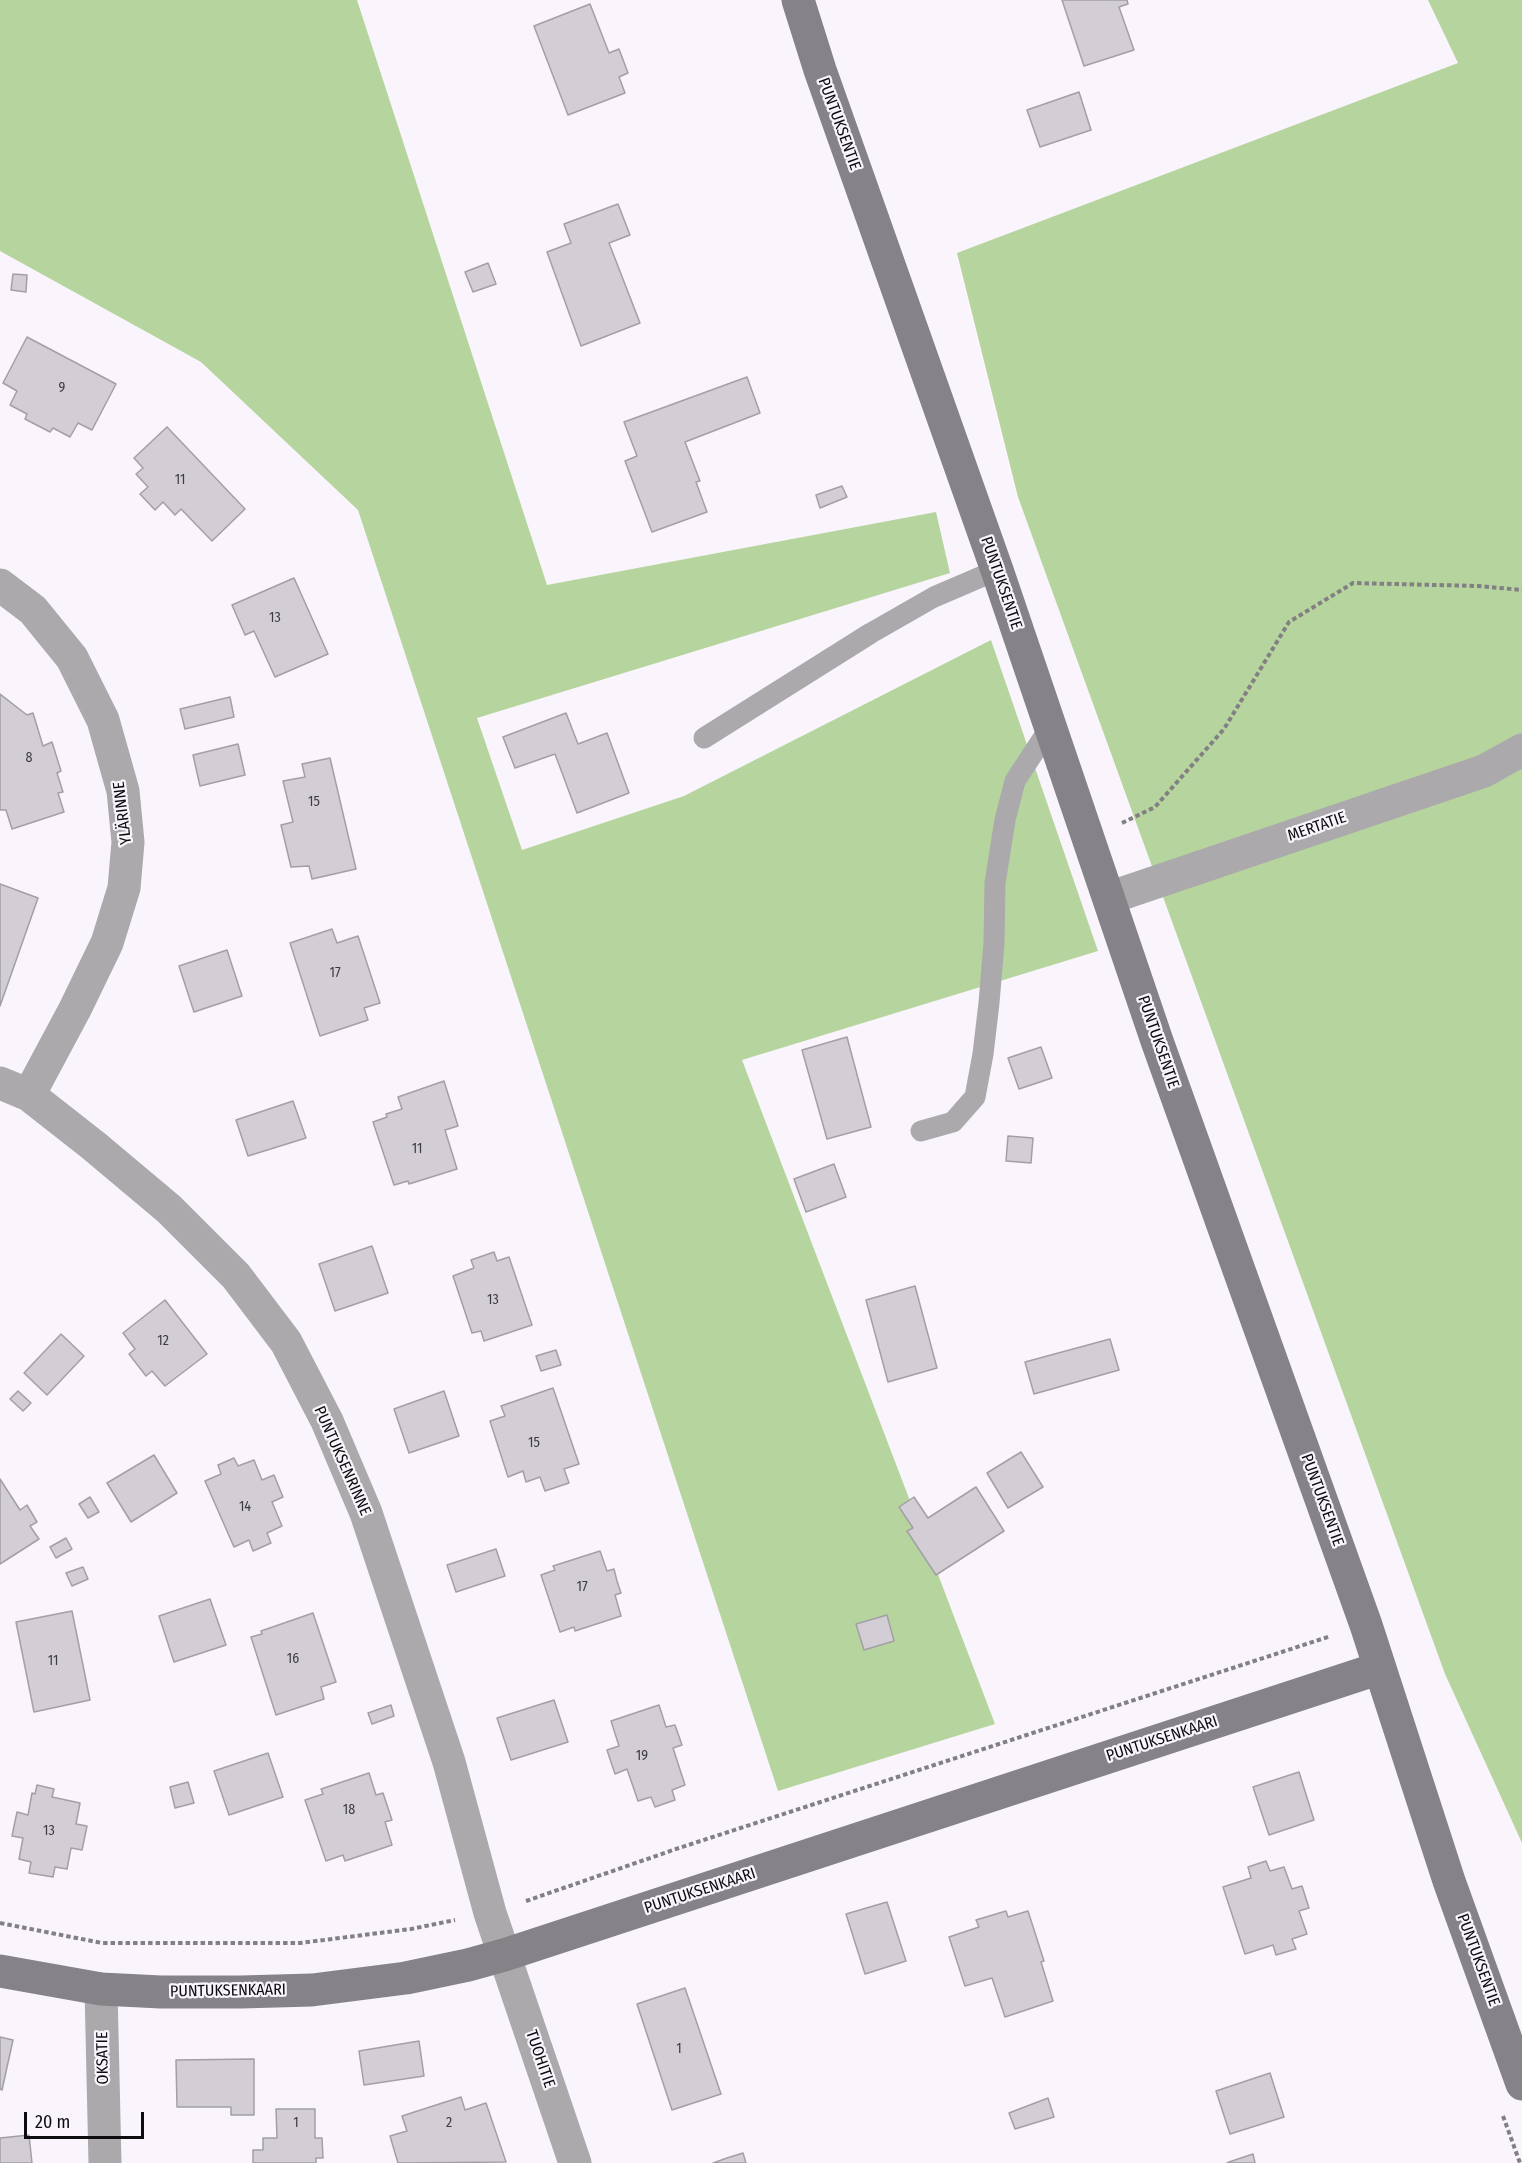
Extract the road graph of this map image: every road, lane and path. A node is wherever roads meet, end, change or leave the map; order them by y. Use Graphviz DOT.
graph roads {
  1 [pos="798,0"];
  2 [pos="997,570"];
  3 [pos="0,585"];
  4 [pos="1522,590"];
  5 [pos="1051,726"];
  6 [pos="704,738"];
  7 [pos="1522,750"];
  8 [pos="1089,839"];
  9 [pos="1109,898"];
  10 [pos="14,1089"];
  11 [pos="921,1131"];
  12 [pos="1366,1624"];
  13 [pos="1380,1668"];
  14 [pos="490,1913"];
  15 [pos="0,1923"];
  16 [pos="504,1955"];
  17 [pos="0,1971"];
  18 [pos="101,1989"];
  19 [pos="1522,2084"];
  20 [pos="105,2163"];
  21 [pos="575,2163"];
  1 -- 2 [label="street, PUNTUKSENTIE"];
  2 -- 5 [label="street, PUNTUKSENTIE"];
  2 -- 6 [label="lane"];
  3 -- 10 [label="street, YLÄRINNE"];
  4 -- 8 [label="path"];
  5 -- 8 [label="street, PUNTUKSENTIE"];
  5 -- 11 [label="lane"];
  7 -- 9 [label="street, MERTATIE"];
  8 -- 9 [label="street, PUNTUKSENTIE"];
  9 -- 12 [label="street, PUNTUKSENTIE"];
  10 -- 14 [label="street, PUNTUKSENRINNE"];
  12 -- 13 [label="street, PUNTUKSENTIE"];
  12 -- 14 [label="path"];
  13 -- 16 [label="street, PUNTUKSENKAARI"];
  13 -- 19 [label="street, PUNTUKSENTIE"];
  14 -- 15 [label="path"];
  14 -- 16 [label="street, PUNTUKSENRINNE"];
  16 -- 18 [label="street, PUNTUKSENKAARI"];
  16 -- 21 [label="street, TUOHITIE"];
  17 -- 18 [label="street, PUNTUKSENKAARI"];
  18 -- 20 [label="street, OKSATIE"];
}
